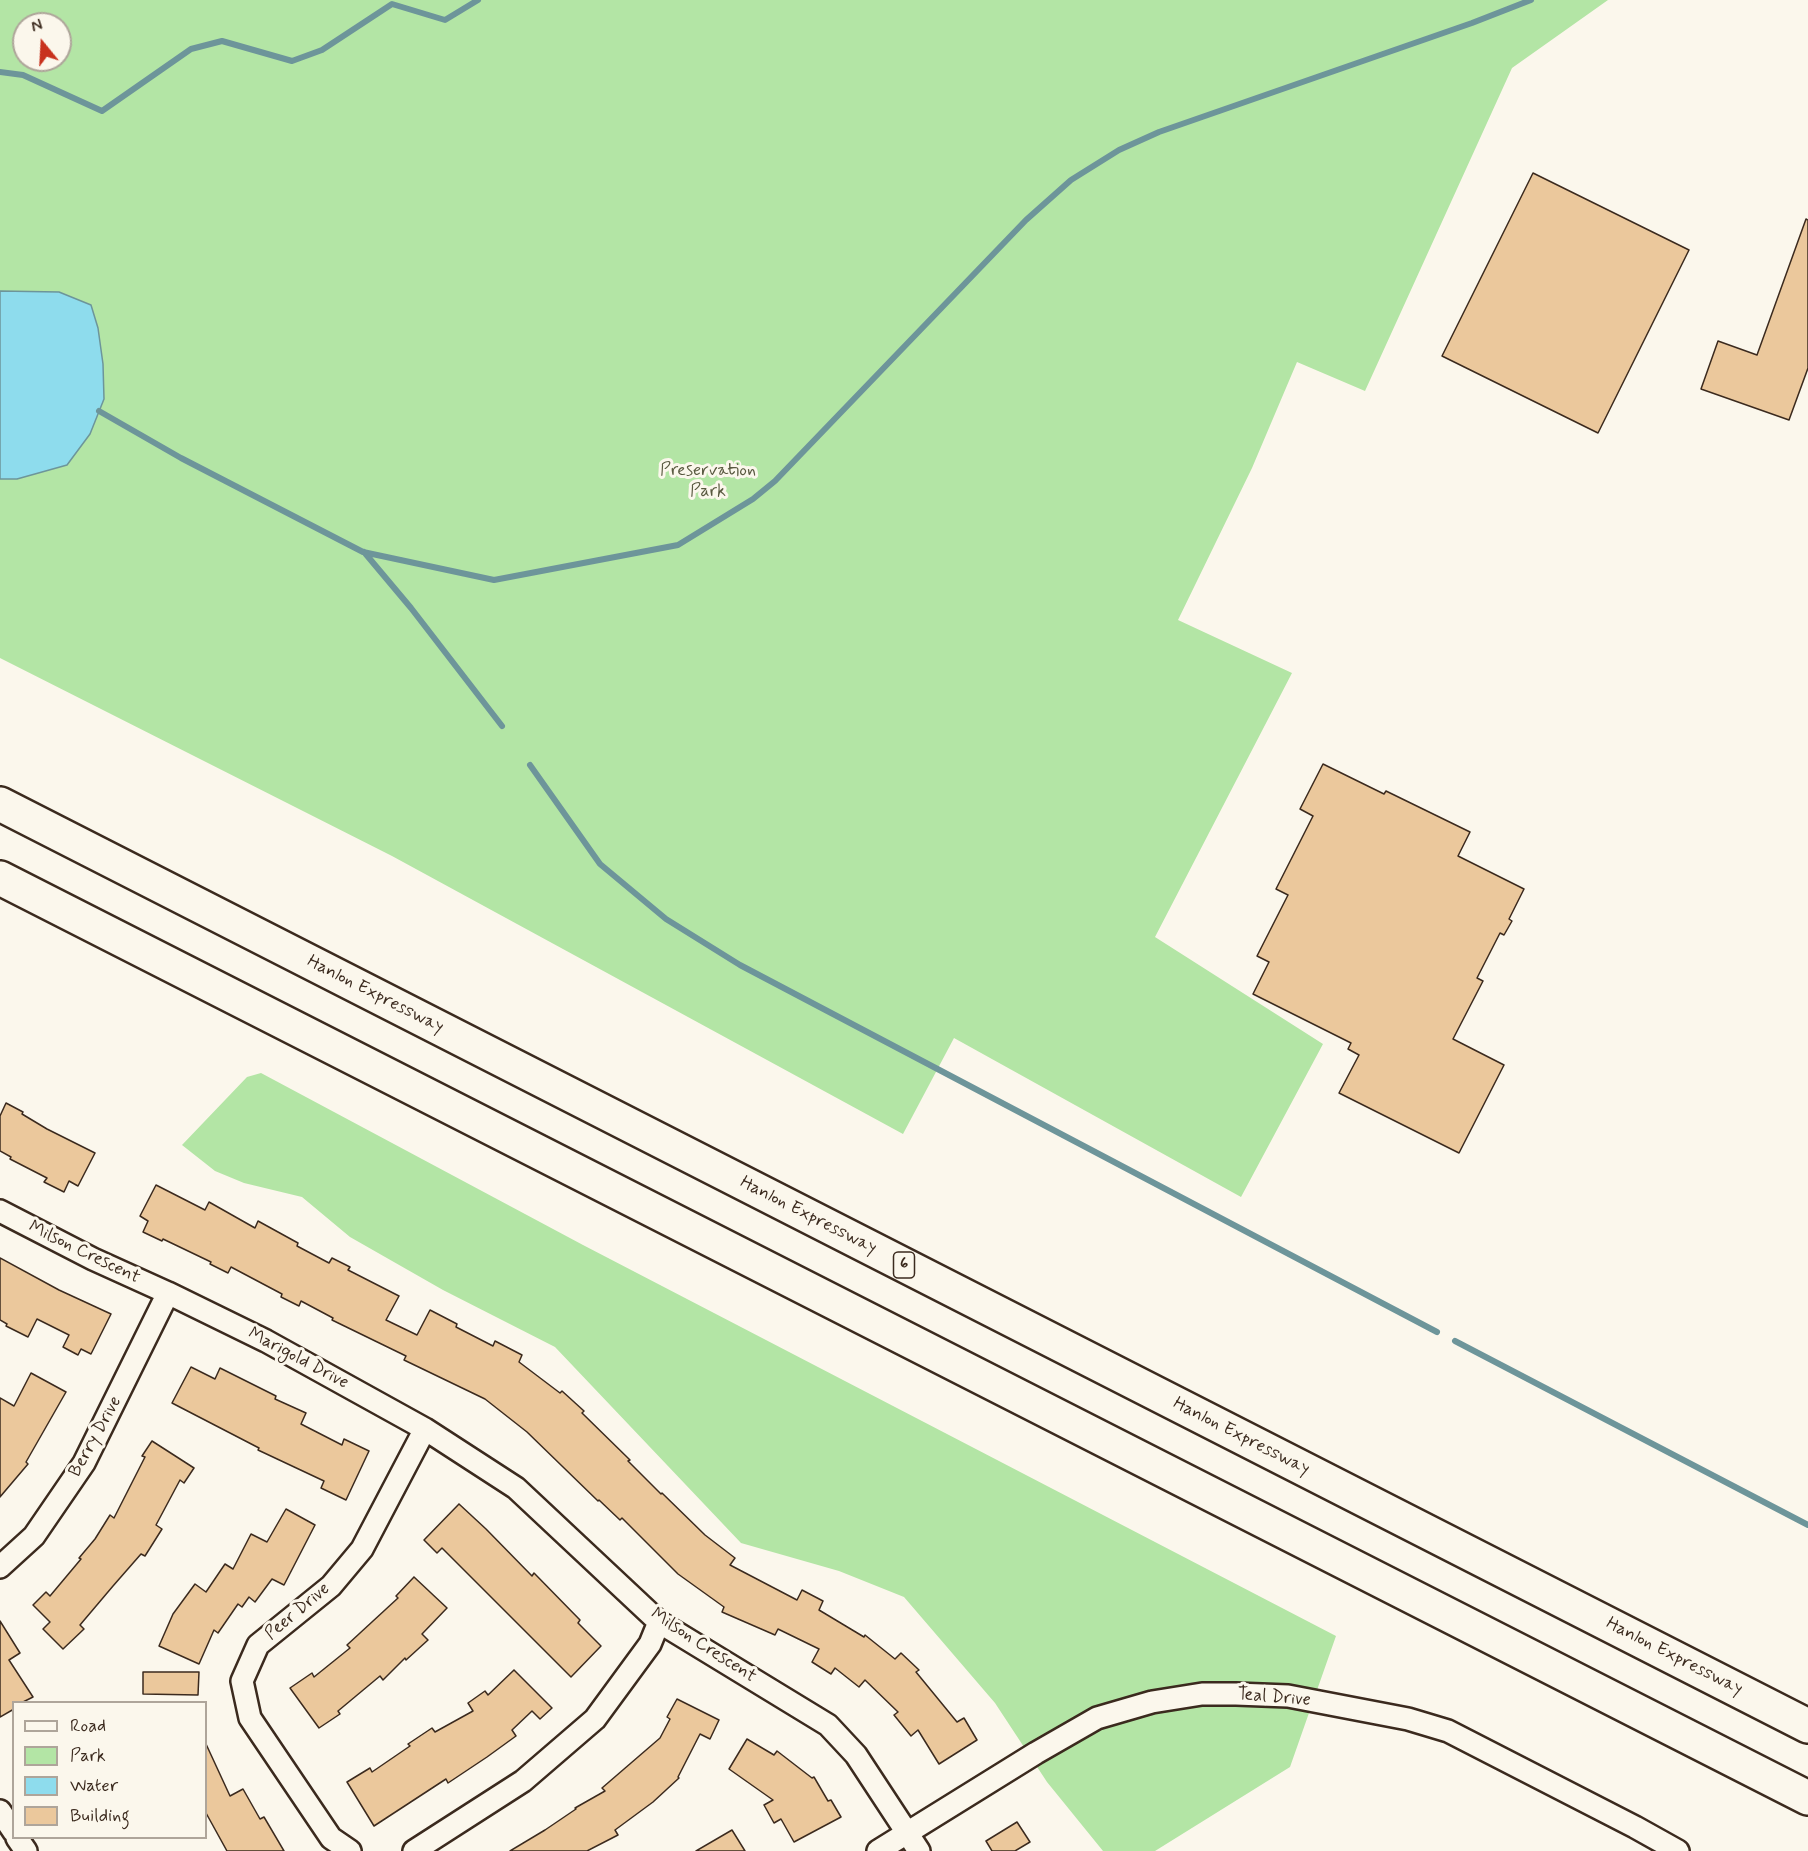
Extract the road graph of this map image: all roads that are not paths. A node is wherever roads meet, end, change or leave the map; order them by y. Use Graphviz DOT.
graph roads {
  1 [pos="0,804"];
  2 [pos="0,878"];
  3 [pos="0,1211"];
  4 [pos="168,1293"];
  5 [pos="425,1430"];
  6 [pos="0,1566"];
  7 [pos="659,1622"];
  8 [pos="1808,1726"];
  9 [pos="1808,1798"];
  10 [pos="0,1811"];
  11 [pos="12,1829"];
  12 [pos="907,1832"];
  13 [pos="350,1851"];
  14 [pos="414,1851"];
  15 [pos="878,1851"];
  16 [pos="919,1851"];
  17 [pos="1678,1851"];
  1 -- 8 [label="highway, Hanlon Expressway / 6"];
  2 -- 9 [label="highway"];
  3 -- 4 [label="street, Milson Crescent"];
  4 -- 5 [label="street, Marigold Drive"];
  4 -- 6 [label="street, Berry Drive"];
  5 -- 7 [label="street, Milson Crescent"];
  5 -- 13 [label="street, Peer Drive"];
  7 -- 12 [label="street, Milson Crescent"];
  7 -- 14 [label="street"];
  10 -- 11 [label="street"];
  12 -- 15 [label="street, Teal Drive"];
  12 -- 16 [label="street, Milson Crescent"];
  12 -- 17 [label="street, Teal Drive"];
}
